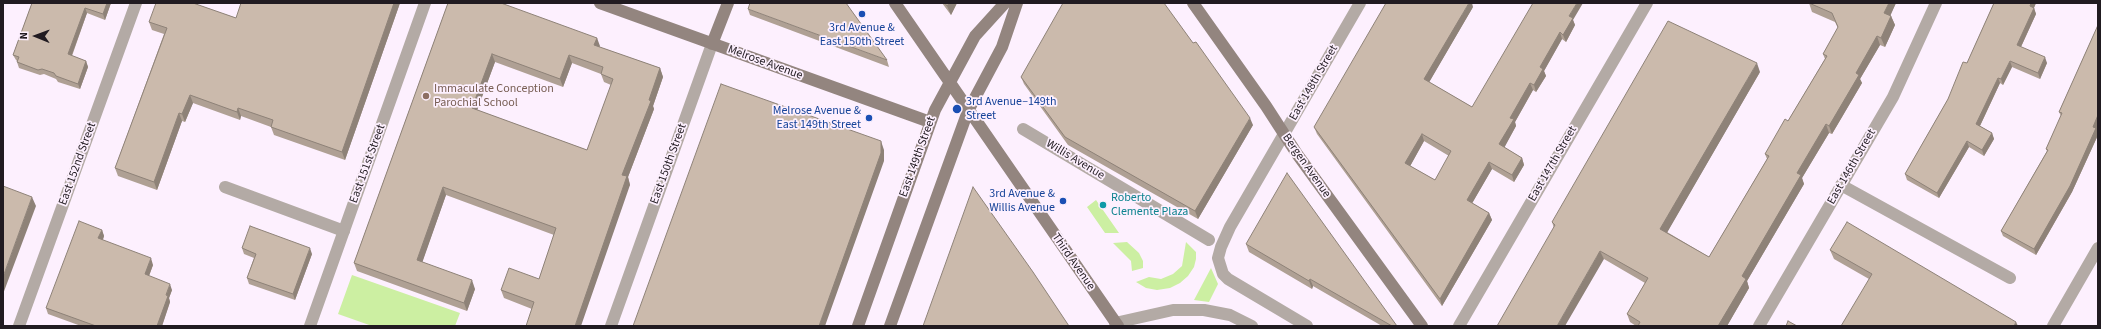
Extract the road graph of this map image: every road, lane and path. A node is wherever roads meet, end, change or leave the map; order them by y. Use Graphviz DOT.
graph roads {
  1 [pos="136,3"];
  2 [pos="425,3"];
  3 [pos="600,3"];
  4 [pos="728,3"];
  5 [pos="895,3"];
  6 [pos="1005,3"];
  7 [pos="1017,3"];
  8 [pos="1193,3"];
  9 [pos="1360,3"];
  10 [pos="1647,3"];
  11 [pos="1936,3"];
  12 [pos="712,44"];
  13 [pos="949,81"];
  14 [pos="968,111"];
  15 [pos="930,122"];
  16 [pos="1023,129"];
  17 [pos="1284,134"];
  18 [pos="1841,185"];
  19 [pos="225,187"];
  20 [pos="344,231"];
  21 [pos="1209,240"];
  22 [pos="2098,248"];
  23 [pos="2010,278"];
  24 [pos="1116,324"];
  25 [pos="20,326"];
  26 [pos="310,326"];
  27 [pos="611,326"];
  28 [pos="858,326"];
  29 [pos="890,326"];
  30 [pos="1252,326"];
  31 [pos="1307,326"];
  32 [pos="1422,326"];
  33 [pos="1459,326"];
  34 [pos="1759,326"];
  35 [pos="2053,326"];
  1 -- 25 [label="street, East 152nd Street"];
  2 -- 20 [label="street, East 151st Street"];
  3 -- 12 [label="main road, Melrose Avenue"];
  4 -- 12 [label="main road, East 150th Street"];
  5 -- 13 [label="main road"];
  6 -- 13 [label="main road, East 149th Street"];
  7 -- 14 [label="main road"];
  8 -- 17 [label="main road, Bergen Avenue"];
  9 -- 17 [label="street, East 148th Street"];
  10 -- 33 [label="street, East 147th Street"];
  11 -- 18 [label="street, East 146th Street"];
  12 -- 15 [label="main road, Melrose Avenue"];
  12 -- 27 [label="street, East 150th Street"];
  13 -- 14 [label="main road, Third Avenue"];
  13 -- 15 [label="main road, East 149th Street"];
  14 -- 24 [label="main road, Third Avenue"];
  14 -- 29 [label="main road"];
  15 -- 28 [label="main road, East 149th Street"];
  16 -- 21 [label="street, Willis Avenue"];
  17 -- 31 [label="street, East 148th Street"];
  17 -- 32 [label="main road, Bergen Avenue"];
  18 -- 23 [label="street"];
  18 -- 34 [label="street, East 146th Street"];
  19 -- 20 [label="street"];
  20 -- 26 [label="street, East 151st Street"];
  22 -- 35 [label="street"];
  24 -- 30 [label="street"];
}
